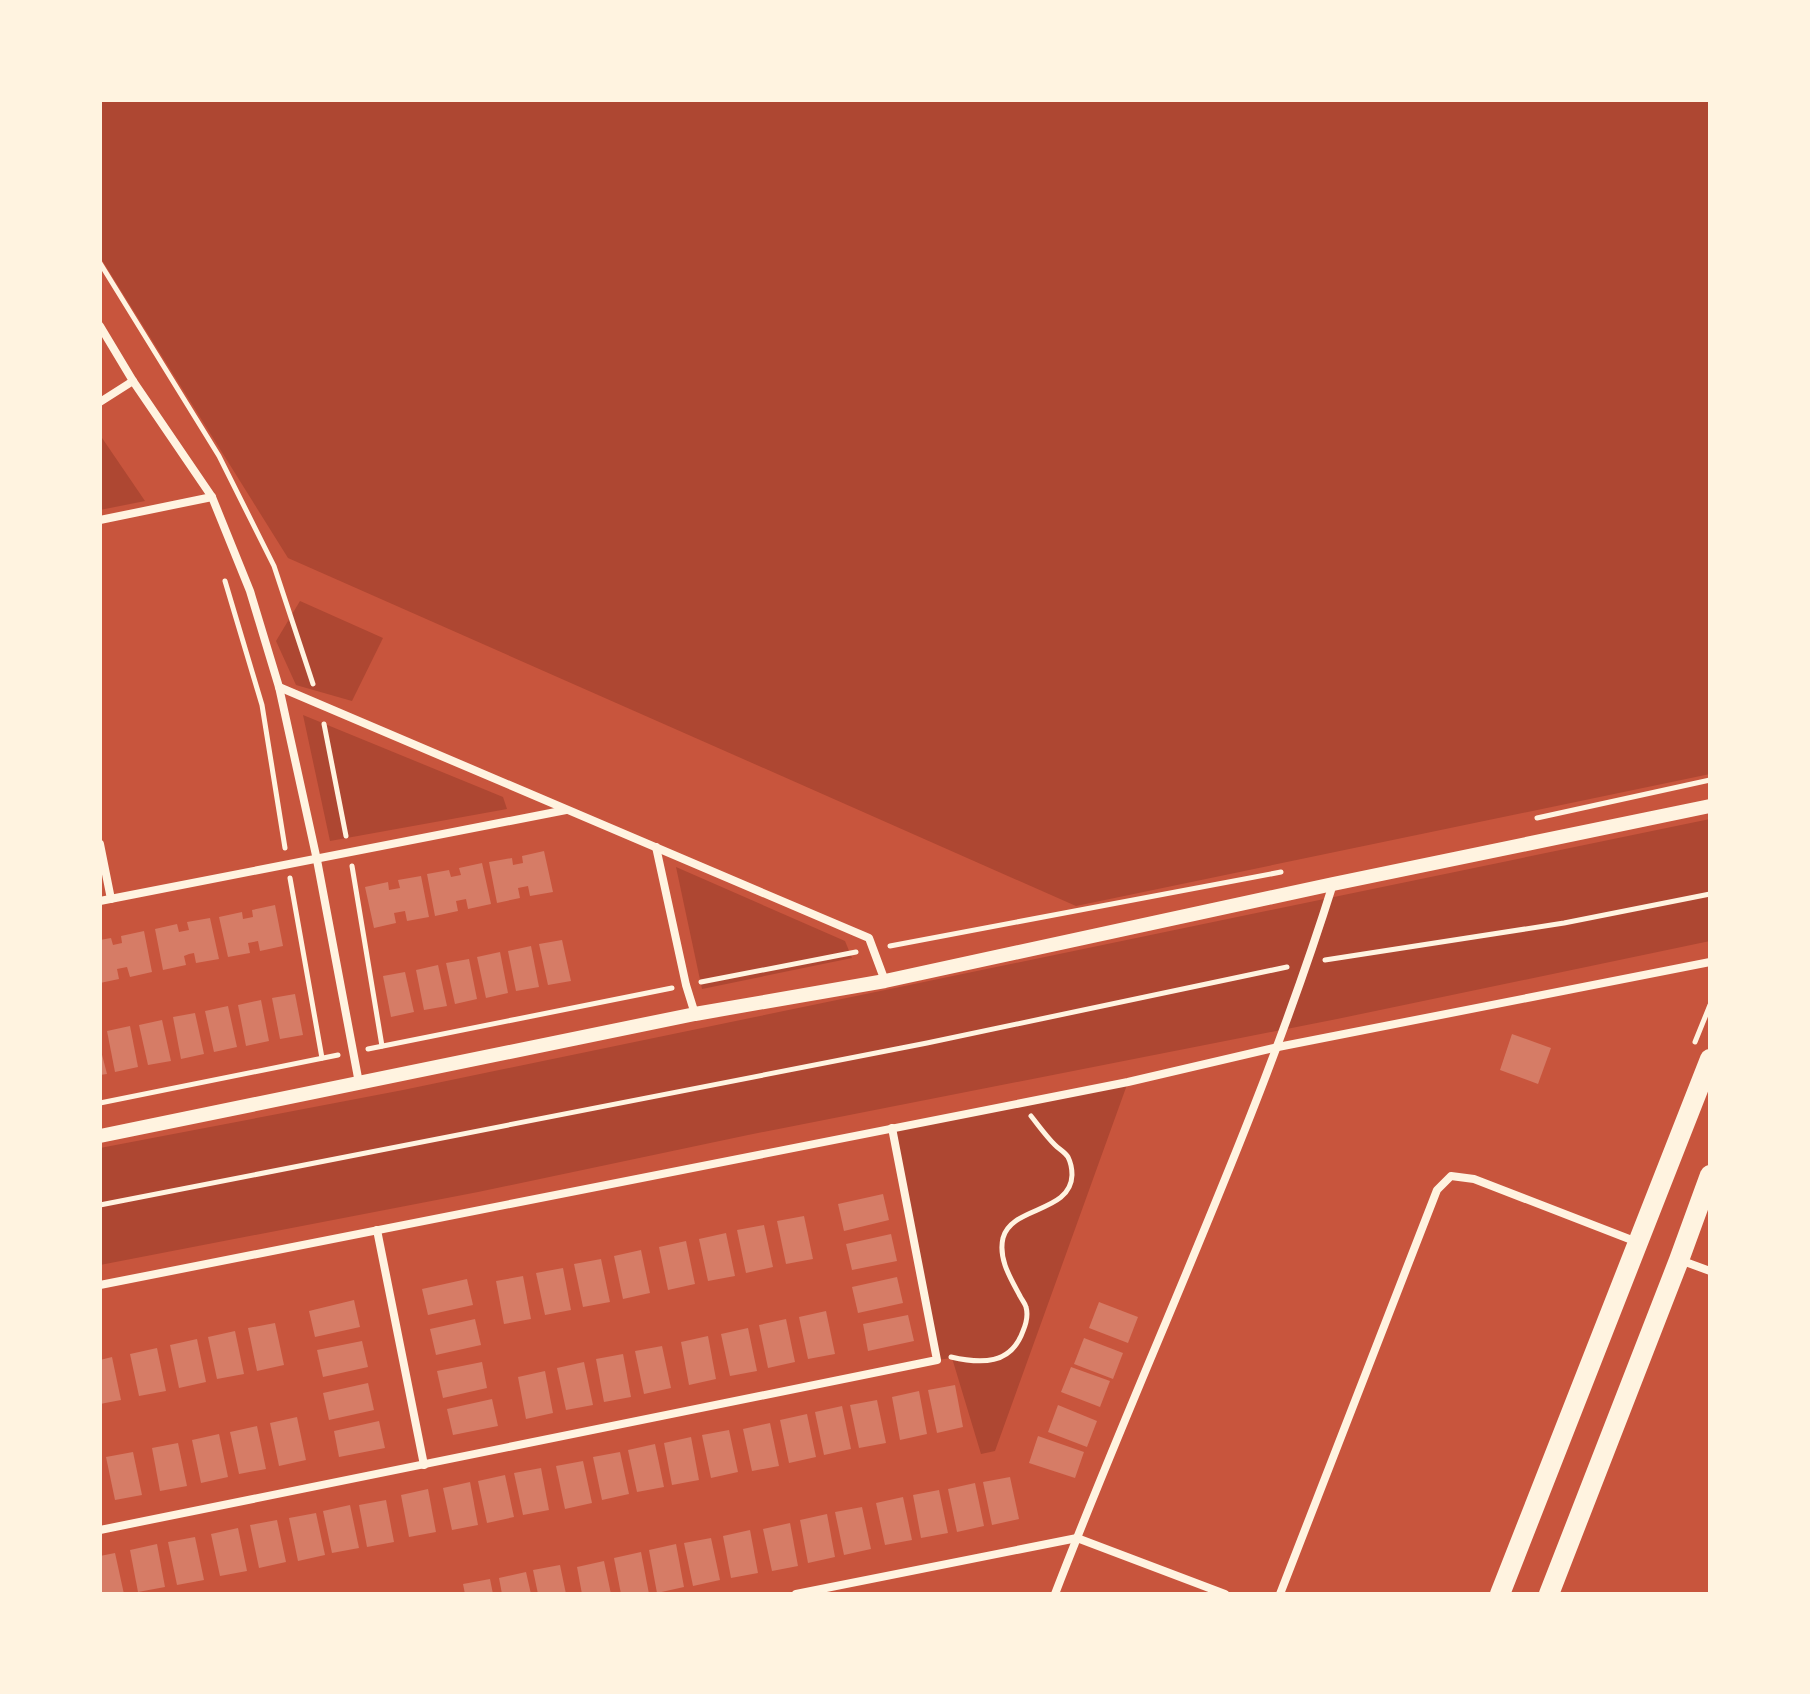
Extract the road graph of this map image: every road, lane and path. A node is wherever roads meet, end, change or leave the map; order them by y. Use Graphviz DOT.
graph roads {
  1 [pos="100,326"];
  2 [pos="133,381"];
  3 [pos="100,402"];
  4 [pos="212,497"];
  5 [pos="100,520"];
  6 [pos="221,569"];
  7 [pos="279,687"];
  8 [pos="1710,780"];
  9 [pos="1710,806"];
  10 [pos="566,810"];
  11 [pos="1523,821"];
  12 [pos="100,844"];
  13 [pos="656,847"];
  14 [pos="317,860"];
  15 [pos="288,866"];
  16 [pos="1288,870"];
  17 [pos="1333,884"];
  18 [pos="1710,894"];
  19 [pos="111,899"];
  20 [pos="100,901"];
  21 [pos="873,949"];
  22 [pos="1710,962"];
  23 [pos="1309,963"];
  24 [pos="885,981"];
  25 [pos="686,985"];
  26 [pos="695,1014"];
  27 [pos="1278,1047"];
  28 [pos="352,1052"];
  29 [pos="322,1058"];
  30 [pos="1710,1059"];
  31 [pos="359,1083"];
  32 [pos="100,1103"];
  33 [pos="1020,1103"];
  34 [pos="892,1128"];
  35 [pos="100,1136"];
  36 [pos="1710,1175"];
  37 [pos="100,1205"];
  38 [pos="377,1230"];
  39 [pos="1638,1243"];
  40 [pos="1679,1260"];
  41 [pos="1710,1271"];
  42 [pos="100,1285"];
  43 [pos="934,1345"];
  44 [pos="424,1465"];
  45 [pos="100,1530"];
  46 [pos="1077,1538"];
  47 [pos="796,1594"];
  48 [pos="1055,1594"];
  49 [pos="1225,1594"];
  50 [pos="1280,1594"];
  51 [pos="1500,1594"];
  52 [pos="1549,1594"];
  1 -- 2 [label="street"];
  2 -- 3 [label="street"];
  2 -- 4 [label="street"];
  4 -- 5 [label="street"];
  4 -- 7 [label="street"];
  6 -- 15 [label="path"];
  7 -- 10 [label="street"];
  7 -- 14 [label="street"];
  8 -- 11 [label="path"];
  9 -- 17 [label="street"];
  10 -- 13 [label="street"];
  10 -- 14 [label="street"];
  12 -- 19 [label="street"];
  13 -- 21 [label="street"];
  13 -- 25 [label="street"];
  14 -- 15 [label="street"];
  14 -- 28 [label="street"];
  15 -- 19 [label="street"];
  15 -- 29 [label="path"];
  16 -- 21 [label="path"];
  17 -- 23 [label="street"];
  17 -- 24 [label="street"];
  18 -- 23 [label="path"];
  19 -- 20 [label="street"];
  21 -- 24 [label="street"];
  21 -- 25 [label="path"];
  22 -- 27 [label="street"];
  23 -- 27 [label="street"];
  23 -- 37 [label="path"];
  24 -- 26 [label="street"];
  25 -- 26 [label="street"];
  25 -- 28 [label="path"];
  26 -- 31 [label="street"];
  27 -- 33 [label="street"];
  27 -- 46 [label="street"];
  28 -- 29 [label="path"];
  28 -- 31 [label="street"];
  29 -- 32 [label="path"];
  30 -- 39 [label="main road"];
  31 -- 35 [label="street"];
  33 -- 34 [label="street"];
  33 -- 43 [label="path"];
  34 -- 38 [label="street"];
  34 -- 43 [label="street"];
  36 -- 40 [label="main road"];
  38 -- 42 [label="street"];
  38 -- 44 [label="street"];
  39 -- 50 [label="street"];
  39 -- 51 [label="main road"];
  40 -- 41 [label="street"];
  40 -- 52 [label="main road"];
  43 -- 44 [label="street"];
  44 -- 45 [label="street"];
  46 -- 47 [label="street"];
  46 -- 48 [label="street"];
  46 -- 49 [label="street"];
}
